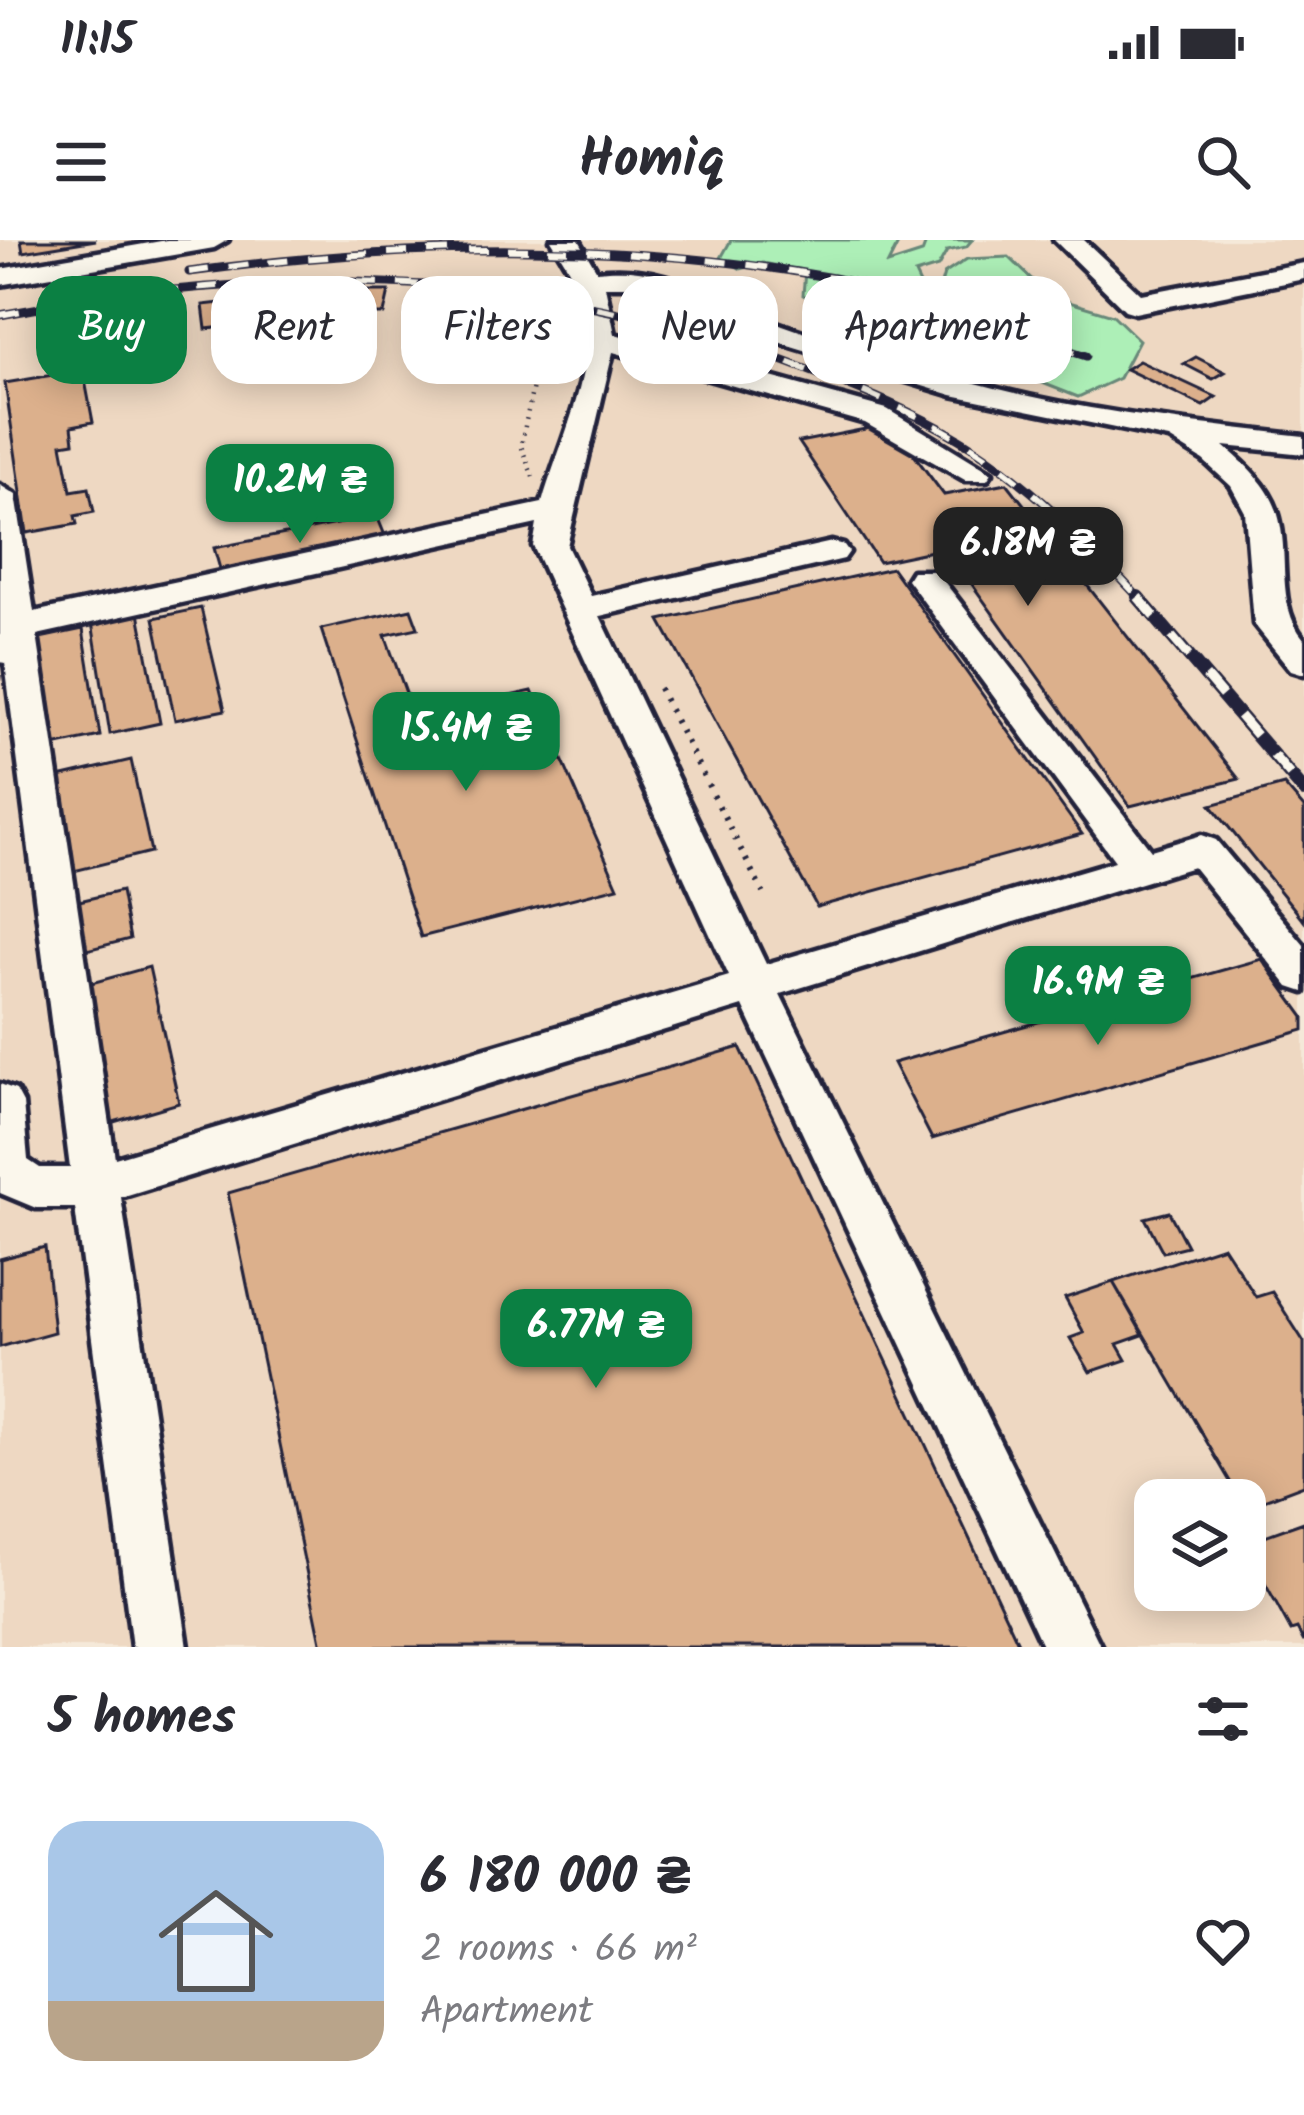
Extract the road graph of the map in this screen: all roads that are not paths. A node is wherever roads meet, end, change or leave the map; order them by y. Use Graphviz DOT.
graph roads {
  1 [pos="214,240"];
  2 [pos="565,240"];
  3 [pos="1068,240"];
  4 [pos="1304,271"];
  5 [pos="585,276"];
  6 [pos="0,277"];
  7 [pos="594,279"];
  8 [pos="594,296"];
  9 [pos="602,340"];
  10 [pos="1176,431"];
  11 [pos="1304,445"];
  12 [pos="976,473"];
  13 [pos="0,495"];
  14 [pos="544,496"];
  15 [pos="832,552"];
  16 [pos="924,579"];
  17 [pos="579,610"];
  18 [pos="19,627"];
  19 [pos="1304,662"];
  20 [pos="0,669"];
  21 [pos="1142,868"];
  22 [pos="1304,975"];
  23 [pos="753,982"];
  24 [pos="0,1103"];
  25 [pos="92,1185"];
  26 [pos="160,1647"];
  27 [pos="1073,1647"];
  1 -- 6 [label="lane"];
  2 -- 5 [label="lane"];
  3 -- 4 [label="lane"];
  7 -- 10 [label="lane"];
  8 -- 9 [label="lane"];
  9 -- 12 [label="lane"];
  9 -- 14 [label="lane"];
  10 -- 11 [label="lane"];
  10 -- 19 [label="lane"];
  13 -- 18 [label="lane"];
  14 -- 17 [label="lane"];
  14 -- 18 [label="lane"];
  15 -- 17 [label="lane"];
  16 -- 21 [label="lane"];
  17 -- 23 [label="lane"];
  18 -- 20 [label="lane"];
  18 -- 25 [label="lane"];
  21 -- 22 [label="lane"];
  21 -- 23 [label="lane"];
  23 -- 25 [label="lane"];
  23 -- 27 [label="lane"];
  24 -- 25 [label="lane"];
  25 -- 26 [label="lane"];
}
